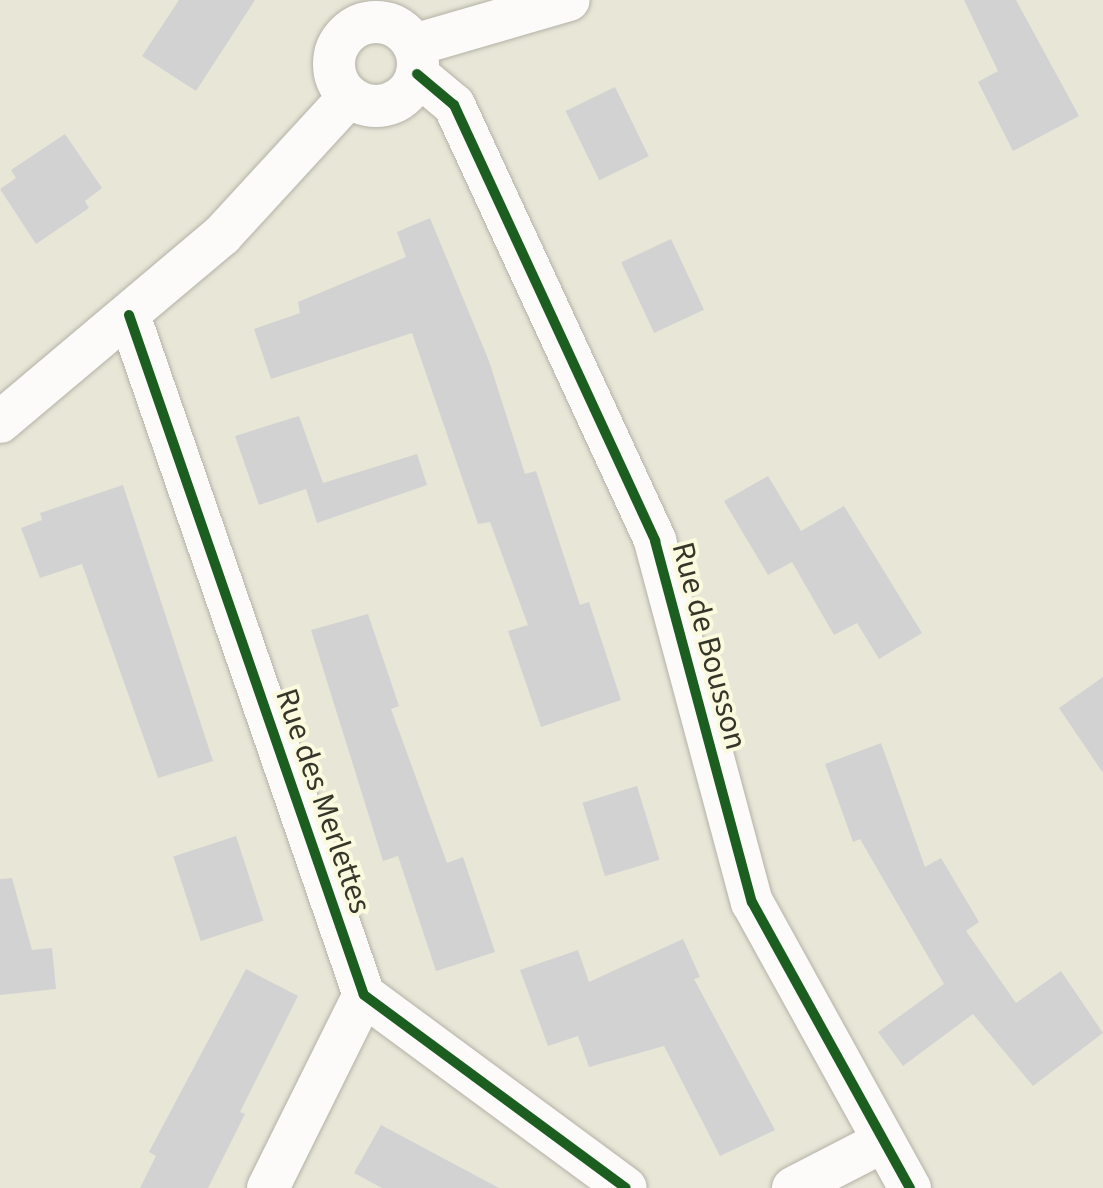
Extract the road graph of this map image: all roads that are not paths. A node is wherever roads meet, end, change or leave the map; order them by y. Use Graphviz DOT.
graph roads {
  1 [pos="569,0"];
  2 [pos="373,11"];
  3 [pos="415,60"];
  4 [pos="349,97"];
  5 [pos="129,316"];
  6 [pos="0,422"];
  7 [pos="364,995"];
  8 [pos="884,1141"];
  9 [pos="268,1188"];
  10 [pos="626,1188"];
  11 [pos="793,1188"];
  12 [pos="910,1188"];
  1 -- 3 [label="street"];
  2 -- 3 [label="street"];
  2 -- 4 [label="street"];
  3 -- 4 [label="street"];
  3 -- 8 [label="street, Rue de Bousson"];
  4 -- 5 [label="street"];
  5 -- 6 [label="street"];
  5 -- 7 [label="street, Rue des Merlettes"];
  7 -- 9 [label="street"];
  7 -- 10 [label="street"];
  8 -- 11 [label="street"];
  8 -- 12 [label="street, Rue de Bousson"];
}
